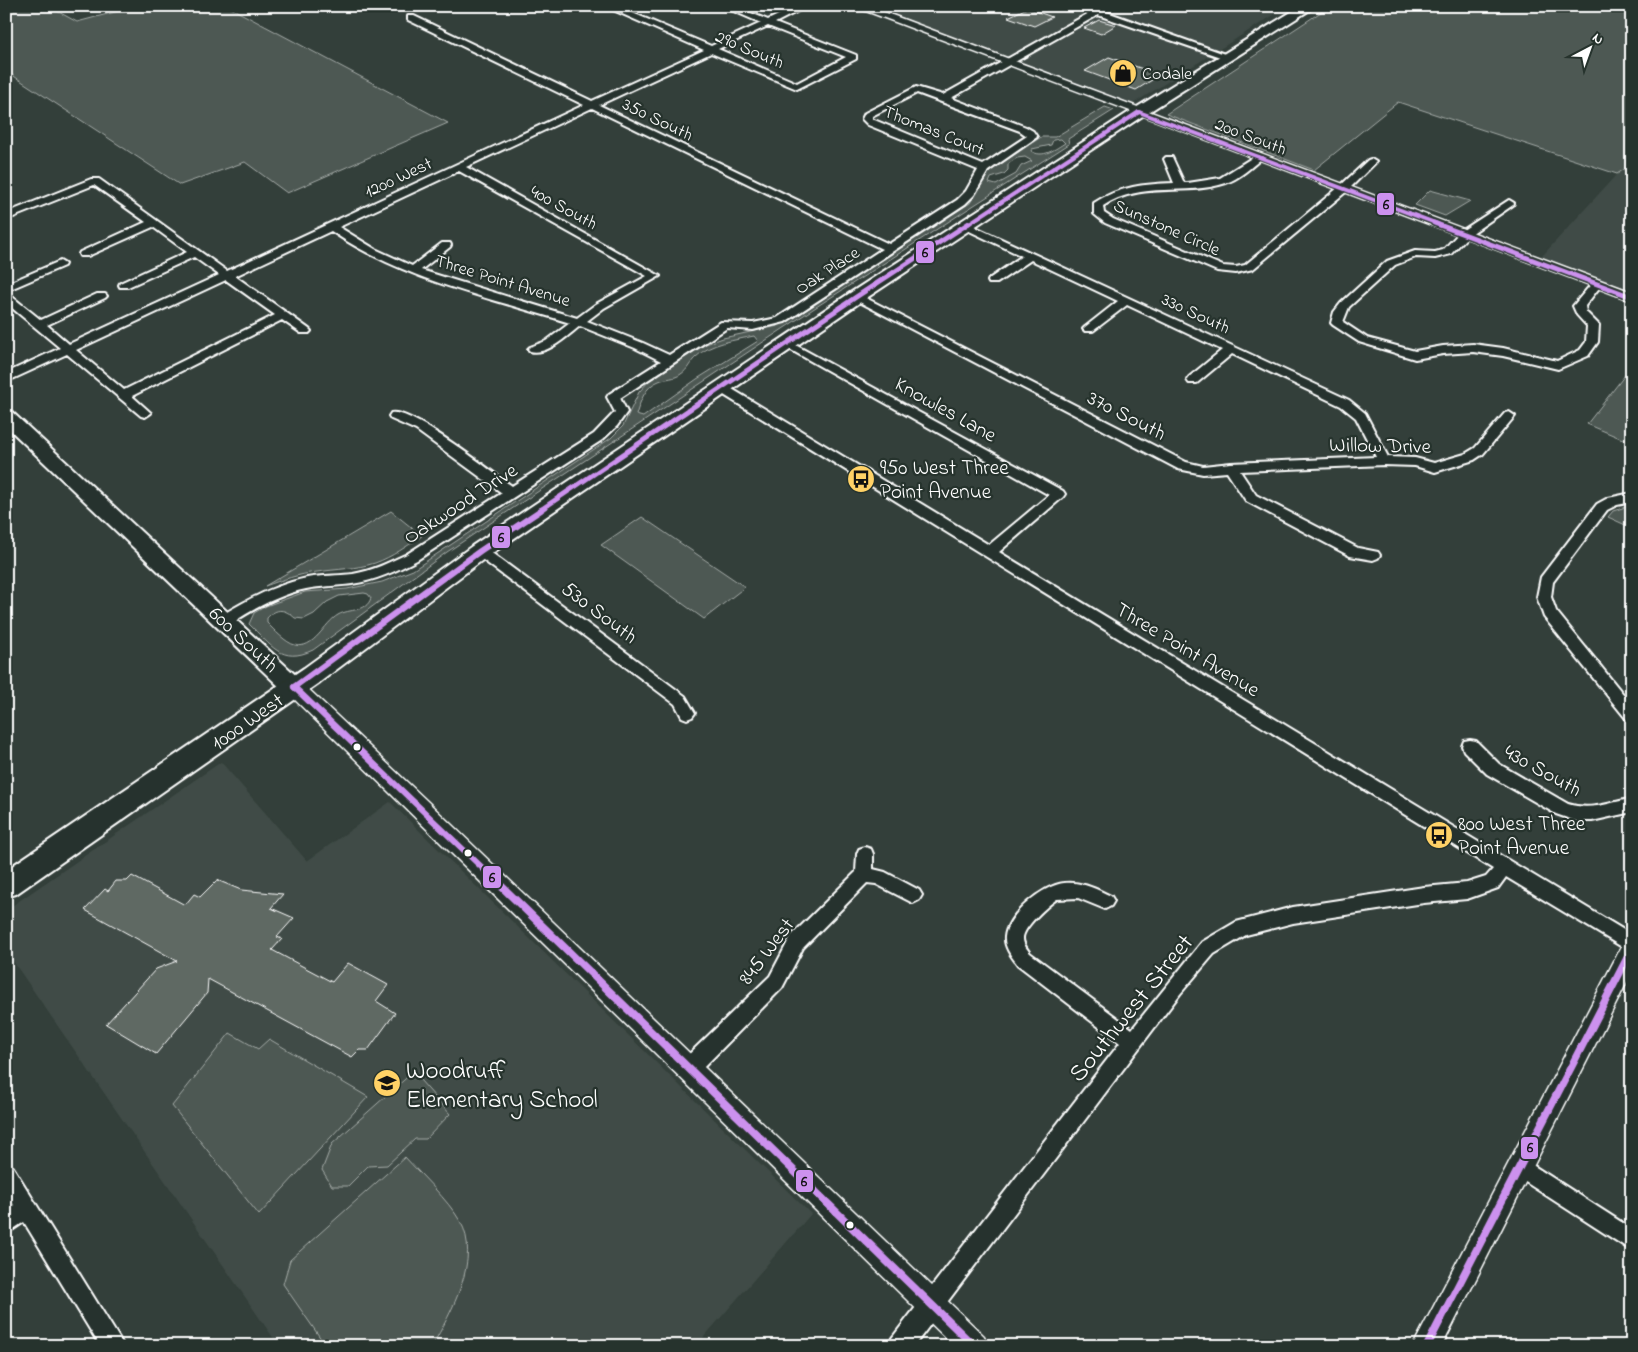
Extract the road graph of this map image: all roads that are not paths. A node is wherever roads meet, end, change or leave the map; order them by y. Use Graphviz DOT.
graph roads {
  1 [pos="608,6"];
  2 [pos="726,6"];
  3 [pos="804,6"];
  4 [pos="858,6"];
  5 [pos="1081,6"];
  6 [pos="1310,6"];
  7 [pos="1097,12"];
  8 [pos="411,18"];
  9 [pos="768,23"];
  10 [pos="711,50"];
  11 [pos="1229,57"];
  12 [pos="1006,62"];
  13 [pos="944,98"];
  14 [pos="592,105"];
  15 [pos="1139,112"];
  16 [pos="1258,157"];
  17 [pos="1168,158"];
  18 [pos="1371,162"];
  19 [pos="458,167"];
  20 [pos="984,169"];
  21 [pos="1180,185"];
  22 [pos="1343,189"];
  23 [pos="1509,203"];
  24 [pos="6,217"];
  25 [pos="153,223"];
  26 [pos="331,226"];
  27 [pos="967,226"];
  28 [pos="1464,234"];
  29 [pos="446,245"];
  30 [pos="891,249"];
  31 [pos="195,252"];
  32 [pos="84,254"];
  33 [pos="1031,255"];
  34 [pos="60,264"];
  35 [pos="413,271"];
  36 [pos="226,274"];
  37 [pos="993,281"];
  38 [pos="1597,284"];
  39 [pos="124,285"];
  40 [pos="6,288"];
  41 [pos="101,296"];
  42 [pos="856,297"];
  43 [pos="1632,297"];
  44 [pos="6,298"];
  45 [pos="1127,300"];
  46 [pos="283,315"];
  47 [pos="579,323"];
  48 [pos="39,325"];
  49 [pos="1088,329"];
  50 [pos="305,331"];
  51 [pos="788,344"];
  52 [pos="534,348"];
  53 [pos="68,349"];
  54 [pos="1231,349"];
  55 [pos="669,360"];
  56 [pos="6,378"];
  57 [pos="1194,380"];
  58 [pos="723,389"];
  59 [pos="123,395"];
  60 [pos="145,413"];
  61 [pos="6,416"];
  62 [pos="395,416"];
  63 [pos="1509,416"];
  64 [pos="1384,461"];
  65 [pos="1231,467"];
  66 [pos="512,493"];
  67 [pos="1632,497"];
  68 [pos="480,551"];
  69 [pos="990,552"];
  70 [pos="1373,555"];
  71 [pos="224,621"];
  72 [pos="294,688"];
  73 [pos="687,713"];
  74 [pos="1632,716"];
  75 [pos="1470,746"];
  76 [pos="1632,805"];
  77 [pos="865,854"];
  78 [pos="1504,866"];
  79 [pos="864,875"];
  80 [pos="6,885"];
  81 [pos="913,895"];
  82 [pos="1105,901"];
  83 [pos="1632,947"];
  84 [pos="1133,1041"];
  85 [pos="688,1069"];
  86 [pos="1520,1167"];
  87 [pos="6,1174"];
  88 [pos="28,1207"];
  89 [pos="6,1224"];
  90 [pos="1632,1241"];
  91 [pos="931,1304"];
  92 [pos="113,1346"];
  93 [pos="900,1346"];
  94 [pos="974,1346"];
  95 [pos="1427,1346"];
  1 -- 10 [label="street, 290 South"];
  2 -- 9 [label="street"];
  3 -- 9 [label="street, 1200 West"];
  4 -- 12 [label="street, 200 South"];
  5 -- 7 [label="street"];
  6 -- 11 [label="main road, 1000 West"];
  7 -- 11 [label="street"];
  7 -- 12 [label="street, Thomas Court"];
  8 -- 14 [label="street, 350 South"];
  9 -- 10 [label="street, 1200 West"];
  9 -- 10 [label="street, 290 South"];
  10 -- 14 [label="street, 1200 West"];
  11 -- 15 [label="main road, 1000 West"];
  12 -- 13 [label="street, Thomas Court"];
  12 -- 15 [label="street, 200 South"];
  13 -- 20 [label="street, Thomas Court"];
  13 -- 20 [label="street, Thomas Court"];
  14 -- 19 [label="street, 1200 West"];
  14 -- 30 [label="street, 350 South"];
  15 -- 16 [label="street, 200 South"];
  15 -- 27 [label="main road, 1000 West"];
  16 -- 21 [label="street, Sunstone Circle"];
  16 -- 22 [label="street, 200 South"];
  17 -- 21 [label="street"];
  18 -- 22 [label="street"];
  19 -- 26 [label="street, 1200 West"];
  19 -- 47 [label="street, 400 South"];
  20 -- 30 [label="street, Oak Place"];
  21 -- 22 [label="street, Sunstone Circle"];
  22 -- 28 [label="street, 200 South"];
  23 -- 28 [label="street"];
  24 -- 25 [label="street"];
  25 -- 31 [label="street"];
  25 -- 32 [label="street"];
  26 -- 35 [label="street, Three Point Avenue"];
  26 -- 36 [label="street, 1200 West"];
  27 -- 33 [label="street, 330 South"];
  27 -- 42 [label="main road, 1000 West"];
  28 -- 38 [label="street, 200 South"];
  28 -- 38 [label="street"];
  29 -- 35 [label="street"];
  30 -- 55 [label="street, Oak Place"];
  31 -- 36 [label="street"];
  31 -- 39 [label="street"];
  33 -- 37 [label="street"];
  33 -- 45 [label="street, 330 South"];
  34 -- 40 [label="street"];
  35 -- 47 [label="street, Three Point Avenue"];
  36 -- 46 [label="street"];
  36 -- 53 [label="street, 1200 West"];
  38 -- 43 [label="street, 200 South"];
  41 -- 48 [label="street"];
  42 -- 51 [label="main road, 1000 West"];
  42 -- 65 [label="street, 370 South"];
  44 -- 48 [label="street"];
  45 -- 49 [label="street"];
  45 -- 54 [label="street, 330 South"];
  46 -- 50 [label="street"];
  46 -- 59 [label="street"];
  47 -- 52 [label="street"];
  47 -- 55 [label="street, Three Point Avenue"];
  48 -- 53 [label="street"];
  51 -- 58 [label="main road, 1000 West"];
  51 -- 69 [label="street, Knowles Lane"];
  53 -- 56 [label="street, 1200 West"];
  53 -- 59 [label="street"];
  54 -- 57 [label="street"];
  54 -- 64 [label="street, 330 South"];
  55 -- 66 [label="street, Oakwood Drive"];
  58 -- 68 [label="main road, 1000 West"];
  58 -- 69 [label="street, Three Point Avenue"];
  59 -- 60 [label="street"];
  61 -- 71 [label="main road, 600 South"];
  62 -- 66 [label="street"];
  63 -- 64 [label="street, Willow Drive"];
  64 -- 65 [label="street, Willow Drive"];
  65 -- 70 [label="street"];
  66 -- 71 [label="street, Oakwood Drive"];
  67 -- 74 [label="street"];
  68 -- 72 [label="main road, 1000 West"];
  68 -- 73 [label="street, 530 South"];
  69 -- 78 [label="street, Three Point Avenue"];
  71 -- 72 [label="main road, 600 South"];
  72 -- 80 [label="main road, 1000 West"];
  72 -- 85 [label="street, 600 South"];
  75 -- 76 [label="street, 430 South"];
  77 -- 79 [label="street"];
  78 -- 83 [label="street, Three Point Avenue"];
  78 -- 84 [label="street, Southwest Street"];
  79 -- 81 [label="street"];
  79 -- 85 [label="street, 845 West"];
  82 -- 84 [label="street"];
  83 -- 86 [label="street"];
  84 -- 91 [label="street, Southwest Street"];
  85 -- 91 [label="street, 600 South"];
  86 -- 90 [label="street"];
  86 -- 95 [label="street"];
  87 -- 88 [label="street"];
  88 -- 89 [label="street"];
  88 -- 92 [label="street"];
  91 -- 93 [label="street, Southwest Street"];
  91 -- 94 [label="street, 600 South"];
}
